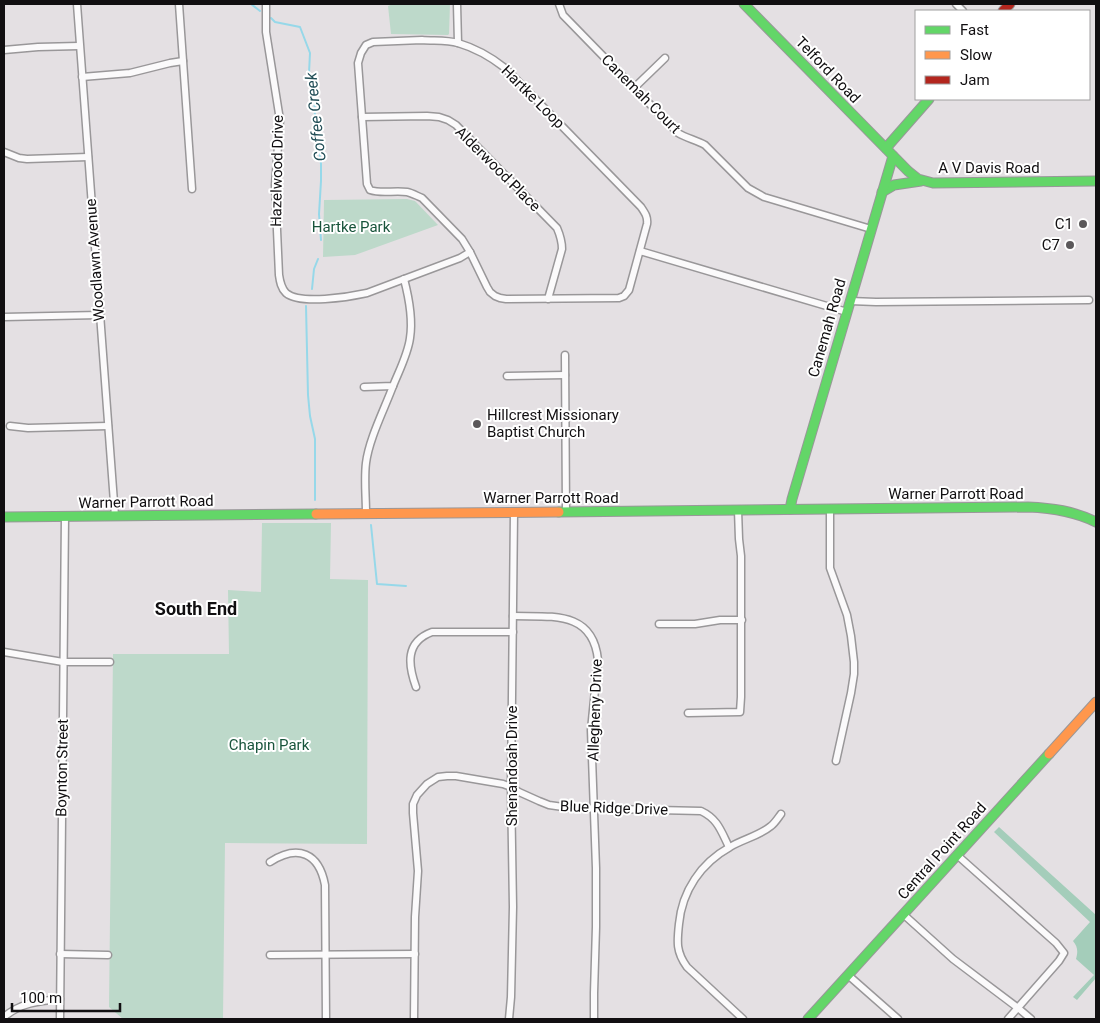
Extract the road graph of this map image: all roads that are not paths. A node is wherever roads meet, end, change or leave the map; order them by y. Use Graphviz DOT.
graph roads {
  1 [pos="77,4"];
  2 [pos="179,4"];
  3 [pos="266,4"];
  4 [pos="457,4"];
  5 [pos="559,4"];
  6 [pos="744,4"];
  7 [pos="458,43"];
  8 [pos="80,46"];
  9 [pos="4,50"];
  10 [pos="665,58"];
  11 [pos="183,61"];
  12 [pos="82,77"];
  13 [pos="634,88"];
  14 [pos="927,100"];
  15 [pos="362,117"];
  16 [pos="886,148"];
  17 [pos="4,152"];
  18 [pos="893,156"];
  19 [pos="88,158"];
  20 [pos="921,181"];
  21 [pos="1096,181"];
  22 [pos="192,189"];
  23 [pos="882,192"];
  24 [pos="871,228"];
  25 [pos="640,251"];
  26 [pos="470,252"];
  27 [pos="404,279"];
  28 [pos="548,299"];
  29 [pos="1089,300"];
  30 [pos="850,301"];
  31 [pos="847,312"];
  32 [pos="99,315"];
  33 [pos="4,316"];
  34 [pos="565,355"];
  35 [pos="565,375"];
  36 [pos="507,376"];
  37 [pos="393,386"];
  38 [pos="364,387"];
  39 [pos="10,426"];
  40 [pos="108,426"];
  41 [pos="790,509"];
  42 [pos="830,509"];
  43 [pos="738,510"];
  44 [pos="514,512"];
  45 [pos="566,512"];
  46 [pos="366,513"];
  47 [pos="65,516"];
  48 [pos="115,516"];
  49 [pos="4,517"];
  50 [pos="1096,522"];
  51 [pos="513,616"];
  52 [pos="742,620"];
  53 [pos="659,624"];
  54 [pos="513,632"];
  55 [pos="4,652"];
  56 [pos="63,662"];
  57 [pos="110,662"];
  58 [pos="416,687"];
  59 [pos="1096,702"];
  60 [pos="688,713"];
  61 [pos="836,760"];
  62 [pos="511,787"];
  63 [pos="594,809"];
  64 [pos="781,814"];
  65 [pos="729,847"];
  66 [pos="958,855"];
  67 [pos="270,862"];
  68 [pos="903,914"];
  69 [pos="60,954"];
  70 [pos="326,954"];
  71 [pos="415,954"];
  72 [pos="108,955"];
  73 [pos="270,955"];
  74 [pos="848,975"];
  75 [pos="60,999"];
  76 [pos="1018,1008"];
  77 [pos="4,1017"];
  78 [pos="60,1019"];
  79 [pos="326,1019"];
  80 [pos="414,1019"];
  81 [pos="510,1019"];
  82 [pos="594,1019"];
  83 [pos="743,1019"];
  84 [pos="808,1019"];
  85 [pos="898,1019"];
  86 [pos="1008,1019"];
  87 [pos="1030,1019"];
  1 -- 8 [label="street, Woodlawn Avenue"];
  2 -- 11 [label="street"];
  3 -- 27 [label="street, Hazelwood Drive"];
  4 -- 7 [label="street"];
  5 -- 13 [label="street, Canemah Court"];
  6 -- 16 [label="street, Telford Road"];
  7 -- 15 [label="street, Hartke Loop"];
  7 -- 25 [label="street, Hartke Loop"];
  8 -- 9 [label="street"];
  8 -- 12 [label="street, Woodlawn Avenue"];
  10 -- 13 [label="street"];
  11 -- 12 [label="street"];
  11 -- 22 [label="street"];
  12 -- 19 [label="street, Woodlawn Avenue"];
  13 -- 24 [label="street, Canemah Court"];
  14 -- 16 [label="street"];
  15 -- 26 [label="street, Hartke Loop"];
  15 -- 28 [label="street, Alderwood Place"];
  16 -- 18 [label="street, Telford Road"];
  17 -- 19 [label="street"];
  18 -- 20 [label="street, A V Davis Road"];
  18 -- 23 [label="street, Canemah Road"];
  19 -- 32 [label="street, Woodlawn Avenue"];
  20 -- 21 [label="street, A V Davis Road"];
  20 -- 23 [label="street"];
  23 -- 24 [label="street, Canemah Road"];
  24 -- 30 [label="street, Canemah Road"];
  25 -- 28 [label="street, Hartke Loop"];
  25 -- 31 [label="street"];
  26 -- 27 [label="street, Hazelwood Drive"];
  26 -- 28 [label="street, Hartke Loop"];
  27 -- 37 [label="street"];
  29 -- 30 [label="street"];
  30 -- 31 [label="street, Canemah Road"];
  31 -- 41 [label="street, Canemah Road"];
  32 -- 33 [label="street"];
  32 -- 40 [label="street, Woodlawn Avenue"];
  34 -- 35 [label="street"];
  35 -- 36 [label="street"];
  35 -- 45 [label="street"];
  37 -- 38 [label="street"];
  37 -- 46 [label="street"];
  39 -- 40 [label="street"];
  40 -- 48 [label="street, Woodlawn Avenue"];
  41 -- 42 [label="street, Warner Parrott Road"];
  41 -- 43 [label="street, Warner Parrott Road"];
  42 -- 50 [label="street, Warner Parrott Road"];
  42 -- 61 [label="street"];
  43 -- 45 [label="street, Warner Parrott Road"];
  43 -- 52 [label="street"];
  44 -- 45 [label="street, Warner Parrott Road"];
  44 -- 46 [label="street, Warner Parrott Road"];
  44 -- 51 [label="street, Shenandoah Drive"];
  46 -- 48 [label="street, Warner Parrott Road"];
  47 -- 48 [label="street, Warner Parrott Road"];
  47 -- 49 [label="street, Warner Parrott Road"];
  47 -- 56 [label="street, Boynton Street"];
  51 -- 54 [label="street, Shenandoah Drive"];
  51 -- 63 [label="street, Allegheny Drive"];
  52 -- 53 [label="street"];
  52 -- 60 [label="street"];
  54 -- 58 [label="street"];
  54 -- 62 [label="street, Shenandoah Drive"];
  55 -- 56 [label="street"];
  56 -- 57 [label="street"];
  56 -- 69 [label="street, Boynton Street"];
  59 -- 66 [label="street, Central Point Road"];
  62 -- 63 [label="street, Blue Ridge Drive"];
  62 -- 71 [label="street, Blue Ridge Drive"];
  62 -- 81 [label="street, Shenandoah Drive"];
  63 -- 65 [label="street, Blue Ridge Drive"];
  63 -- 82 [label="street, Allegheny Drive"];
  64 -- 65 [label="street"];
  65 -- 83 [label="street"];
  66 -- 68 [label="street, Central Point Road"];
  66 -- 76 [label="street"];
  67 -- 70 [label="street"];
  68 -- 74 [label="street, Central Point Road"];
  68 -- 76 [label="street"];
  69 -- 72 [label="street"];
  69 -- 75 [label="street, Boynton Street"];
  70 -- 71 [label="street"];
  70 -- 73 [label="street"];
  70 -- 79 [label="street"];
  71 -- 80 [label="street, Blue Ridge Drive"];
  74 -- 84 [label="street, Central Point Road"];
  74 -- 85 [label="street"];
  75 -- 77 [label="street"];
  75 -- 78 [label="street, Boynton Street"];
  76 -- 86 [label="street"];
  76 -- 87 [label="street"];
}
